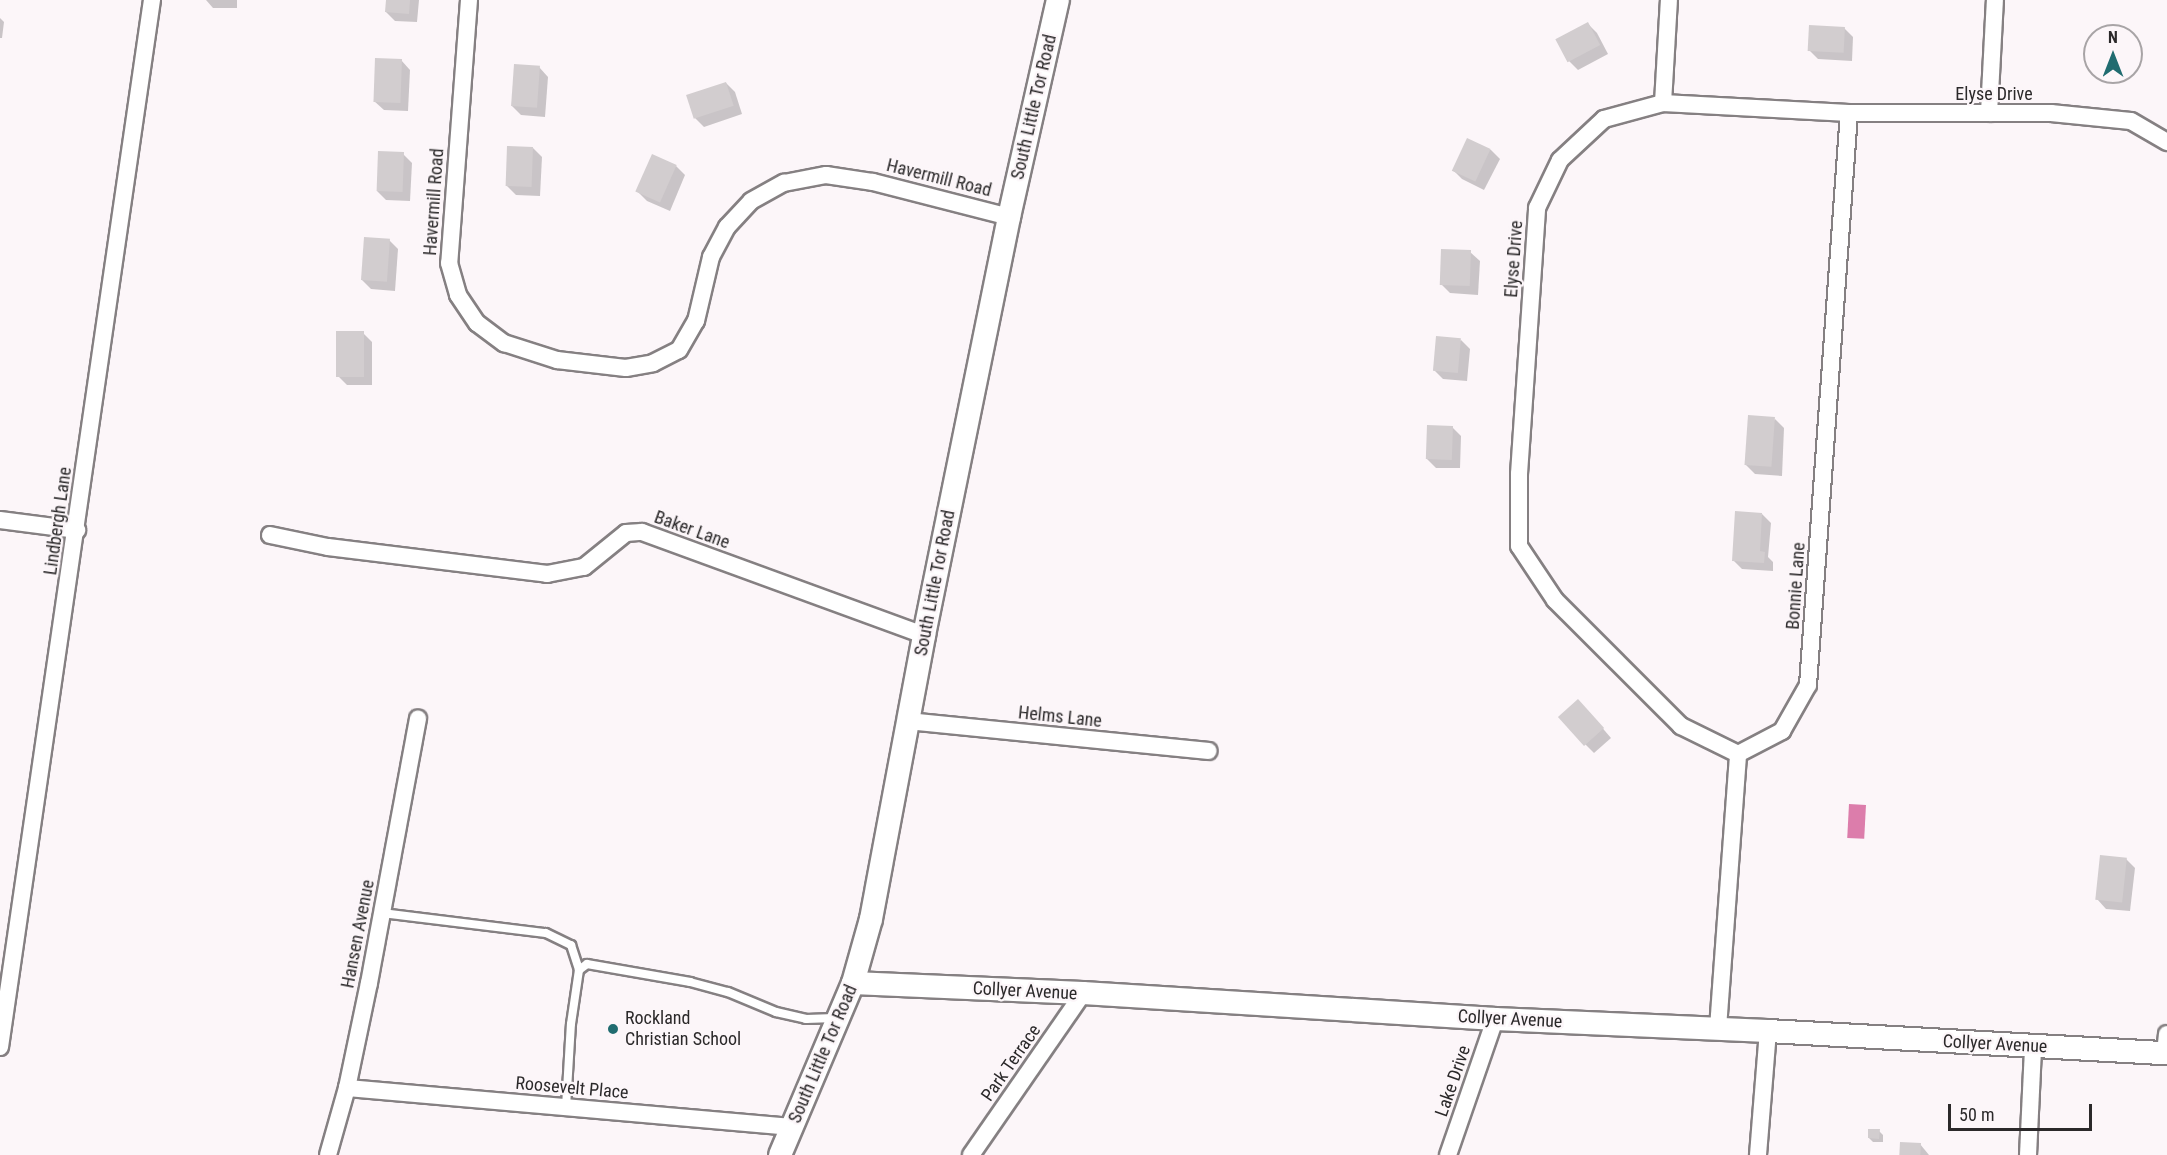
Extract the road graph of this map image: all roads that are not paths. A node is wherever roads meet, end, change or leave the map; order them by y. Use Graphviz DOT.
graph roads {
  1 [pos="152,0"];
  2 [pos="469,0"];
  3 [pos="1058,0"];
  4 [pos="1669,0"];
  5 [pos="1995,0"];
  6 [pos="1663,103"];
  7 [pos="1849,113"];
  8 [pos="1989,113"];
  9 [pos="2167,142"];
  10 [pos="1009,217"];
  11 [pos="0,520"];
  12 [pos="77,530"];
  13 [pos="270,535"];
  14 [pos="924,635"];
  15 [pos="418,718"];
  16 [pos="908,721"];
  17 [pos="1209,751"];
  18 [pos="1738,754"];
  19 [pos="382,913"];
  20 [pos="579,970"];
  21 [pos="853,983"];
  22 [pos="1083,993"];
  23 [pos="838,1018"];
  24 [pos="1494,1019"];
  25 [pos="1719,1028"];
  26 [pos="1768,1031"];
  27 [pos="0,1047"];
  28 [pos="2032,1047"];
  29 [pos="2166,1047"];
  30 [pos="347,1088"];
  31 [pos="566,1107"];
  32 [pos="792,1127"];
  33 [pos="328,1155"];
  34 [pos="780,1155"];
  35 [pos="971,1155"];
  36 [pos="1448,1155"];
  37 [pos="1758,1155"];
  38 [pos="2028,1155"];
  1 -- 12 [label="street, Lindbergh Lane"];
  2 -- 10 [label="street, Havermill Road"];
  3 -- 10 [label="street, South Little Tor Road"];
  4 -- 6 [label="street"];
  5 -- 8 [label="street"];
  6 -- 7 [label="street, Elyse Drive"];
  6 -- 18 [label="street, Elyse Drive"];
  7 -- 8 [label="street, Elyse Drive"];
  7 -- 18 [label="street, Bonnie Lane"];
  8 -- 9 [label="street, Elyse Drive"];
  10 -- 14 [label="street, South Little Tor Road"];
  11 -- 12 [label="street"];
  12 -- 27 [label="street, Lindbergh Lane"];
  13 -- 14 [label="street, Baker Lane"];
  14 -- 16 [label="street, South Little Tor Road"];
  15 -- 19 [label="street, Hansen Avenue"];
  16 -- 17 [label="street, Helms Lane"];
  16 -- 21 [label="street, South Little Tor Road"];
  18 -- 25 [label="street"];
  19 -- 20 [label="lane"];
  19 -- 30 [label="street, Hansen Avenue"];
  20 -- 23 [label="lane"];
  20 -- 31 [label="lane"];
  21 -- 22 [label="street, Collyer Avenue"];
  21 -- 23 [label="street, South Little Tor Road"];
  22 -- 24 [label="street, Collyer Avenue"];
  22 -- 35 [label="street, Park Terrace"];
  23 -- 32 [label="street, South Little Tor Road"];
  24 -- 25 [label="street, Collyer Avenue"];
  24 -- 36 [label="street, Lake Drive"];
  25 -- 26 [label="street, Collyer Avenue"];
  26 -- 28 [label="street, Collyer Avenue"];
  26 -- 37 [label="street"];
  28 -- 29 [label="street, Collyer Avenue"];
  28 -- 38 [label="street"];
  30 -- 31 [label="street, Roosevelt Place"];
  30 -- 33 [label="street, Hansen Avenue"];
  31 -- 32 [label="street, Roosevelt Place"];
  32 -- 34 [label="street, South Little Tor Road"];
}
